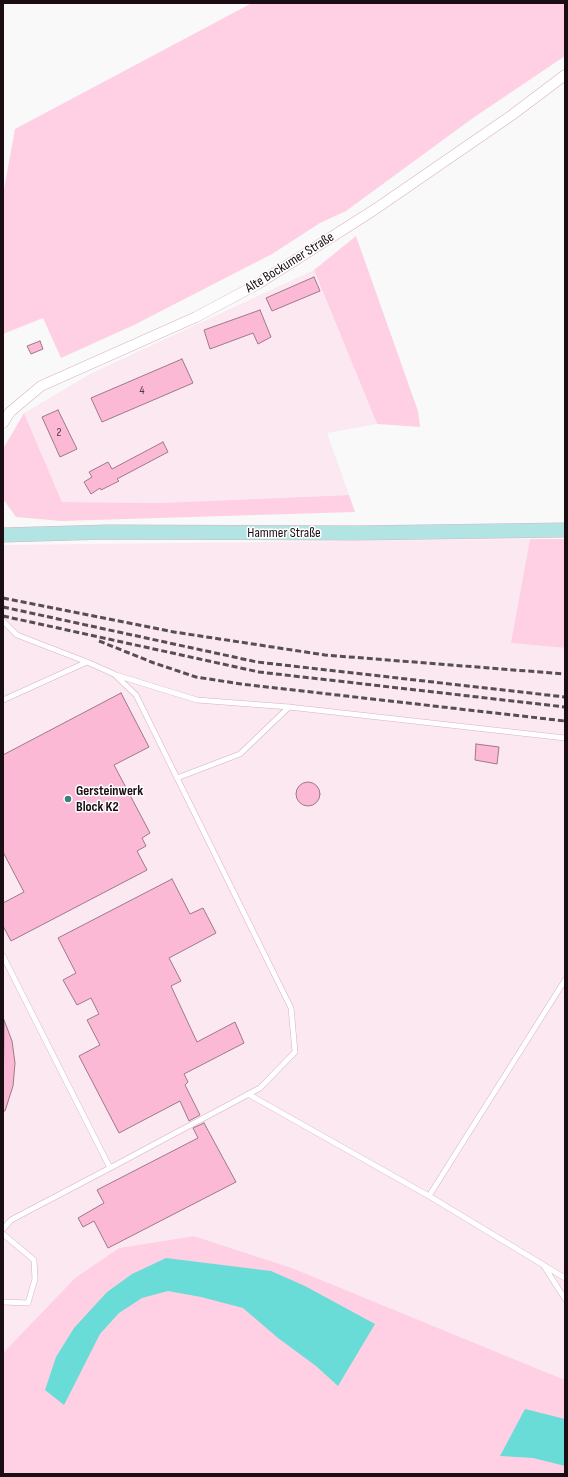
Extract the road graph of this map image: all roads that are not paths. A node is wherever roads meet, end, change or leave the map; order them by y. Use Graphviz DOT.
graph roads {
  1 [pos="565,75"];
  2 [pos="3,423"];
  3 [pos="565,530"];
  4 [pos="3,535"];
  5 [pos="3,621"];
  6 [pos="87,662"];
  7 [pos="114,674"];
  8 [pos="3,700"];
  9 [pos="289,707"];
  10 [pos="565,738"];
  11 [pos="177,778"];
  12 [pos="3,956"];
  13 [pos="565,980"];
  14 [pos="248,1094"];
  15 [pos="110,1168"];
  16 [pos="429,1196"];
  17 [pos="3,1229"];
  18 [pos="3,1234"];
  19 [pos="543,1265"];
  20 [pos="565,1278"];
  21 [pos="565,1299"];
  22 [pos="3,1302"];
  1 -- 2 [label="street, Alte Bockumer Straße"];
  3 -- 4 [label="main road, Hammer Straße"];
  5 -- 6 [label="lane"];
  6 -- 7 [label="lane"];
  6 -- 8 [label="lane"];
  7 -- 9 [label="lane"];
  7 -- 11 [label="lane"];
  9 -- 10 [label="lane"];
  9 -- 11 [label="lane"];
  11 -- 14 [label="lane"];
  12 -- 15 [label="lane"];
  13 -- 16 [label="lane"];
  14 -- 15 [label="lane"];
  14 -- 16 [label="lane"];
  15 -- 17 [label="lane"];
  16 -- 19 [label="lane"];
  18 -- 22 [label="lane"];
  19 -- 20 [label="lane"];
  19 -- 21 [label="lane"];
}
